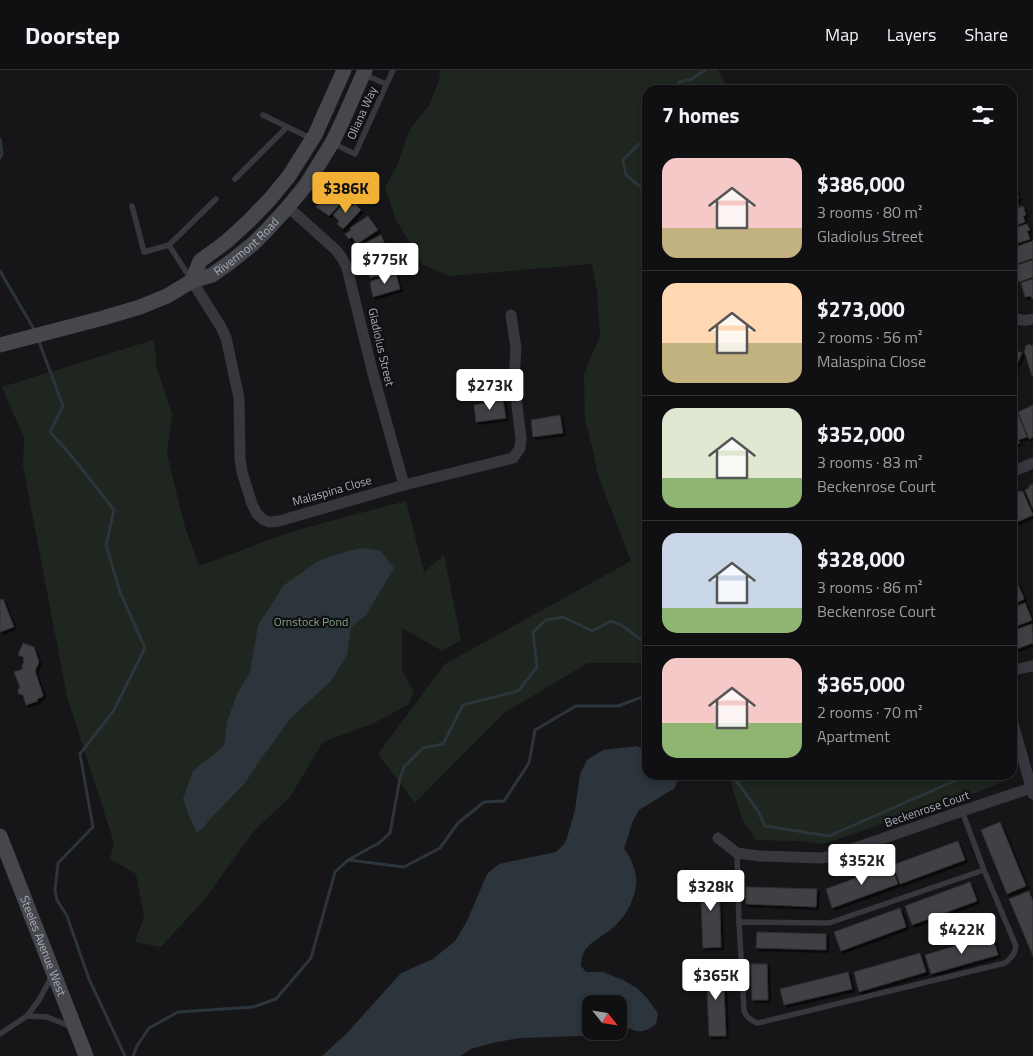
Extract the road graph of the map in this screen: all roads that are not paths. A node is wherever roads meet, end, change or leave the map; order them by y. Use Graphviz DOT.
graph roads {
  1 [pos="344,70"];
  2 [pos="393,70"];
  3 [pos="361,71"];
  4 [pos="386,84"];
  5 [pos="263,115"];
  6 [pos="287,127"];
  7 [pos="312,140"];
  8 [pos="332,143"];
  9 [pos="235,179"];
  10 [pos="216,199"];
  11 [pos="132,206"];
  12 [pos="288,207"];
  13 [pos="169,246"];
  14 [pos="192,281"];
  15 [pos="511,315"];
  16 [pos="1033,319"];
  17 [pos="1017,320"];
  18 [pos="0,345"];
  19 [pos="1033,463"];
  20 [pos="1017,470"];
  21 [pos="404,486"];
  22 [pos="1033,666"];
  23 [pos="1017,669"];
  24 [pos="1017,738"];
  25 [pos="1032,791"];
  26 [pos="962,811"];
  27 [pos="0,836"];
  28 [pos="718,838"];
  29 [pos="737,853"];
  30 [pos="984,870"];
  31 [pos="739,922"];
  32 [pos="54,972"];
  33 [pos="27,1016"];
  34 [pos="76,1029"];
  35 [pos="0,1034"];
  36 [pos="86,1056"];
  1 -- 7 [label="street, Rivermont Road"];
  2 -- 4 [label="lane, Oliana Way"];
  3 -- 4 [label="lane, Oliana Way"];
  3 -- 8 [label="street, Rivermont Road"];
  4 -- 8 [label="lane, Oliana Way"];
  5 -- 6 [label="lane"];
  6 -- 7 [label="lane"];
  6 -- 9 [label="lane"];
  7 -- 14 [label="street, Rivermont Road"];
  8 -- 12 [label="street, Rivermont Road"];
  10 -- 13 [label="lane"];
  11 -- 13 [label="lane"];
  12 -- 14 [label="street, Rivermont Road"];
  12 -- 21 [label="street, Gladiolus Street"];
  13 -- 14 [label="lane"];
  14 -- 18 [label="street, Rivermont Road"];
  14 -- 21 [label="street, Malaspina Close"];
  15 -- 21 [label="street, Malaspina Close"];
  16 -- 17 [label="street"];
  19 -- 20 [label="street"];
  22 -- 23 [label="street"];
  24 -- 25 [label="street"];
  25 -- 26 [label="street, Beckenrose Court"];
  26 -- 29 [label="street, Beckenrose Court"];
  26 -- 30 [label="lane"];
  27 -- 32 [label="street, Steeles Avenue West"];
  28 -- 29 [label="street"];
  29 -- 31 [label="lane"];
  30 -- 31 [label="lane"];
  30 -- 31 [label="lane"];
  32 -- 33 [label="lane"];
  32 -- 34 [label="street, Steeles Avenue West"];
  33 -- 34 [label="lane"];
  33 -- 35 [label="lane"];
  34 -- 36 [label="street, Steeles Avenue West"];
}
